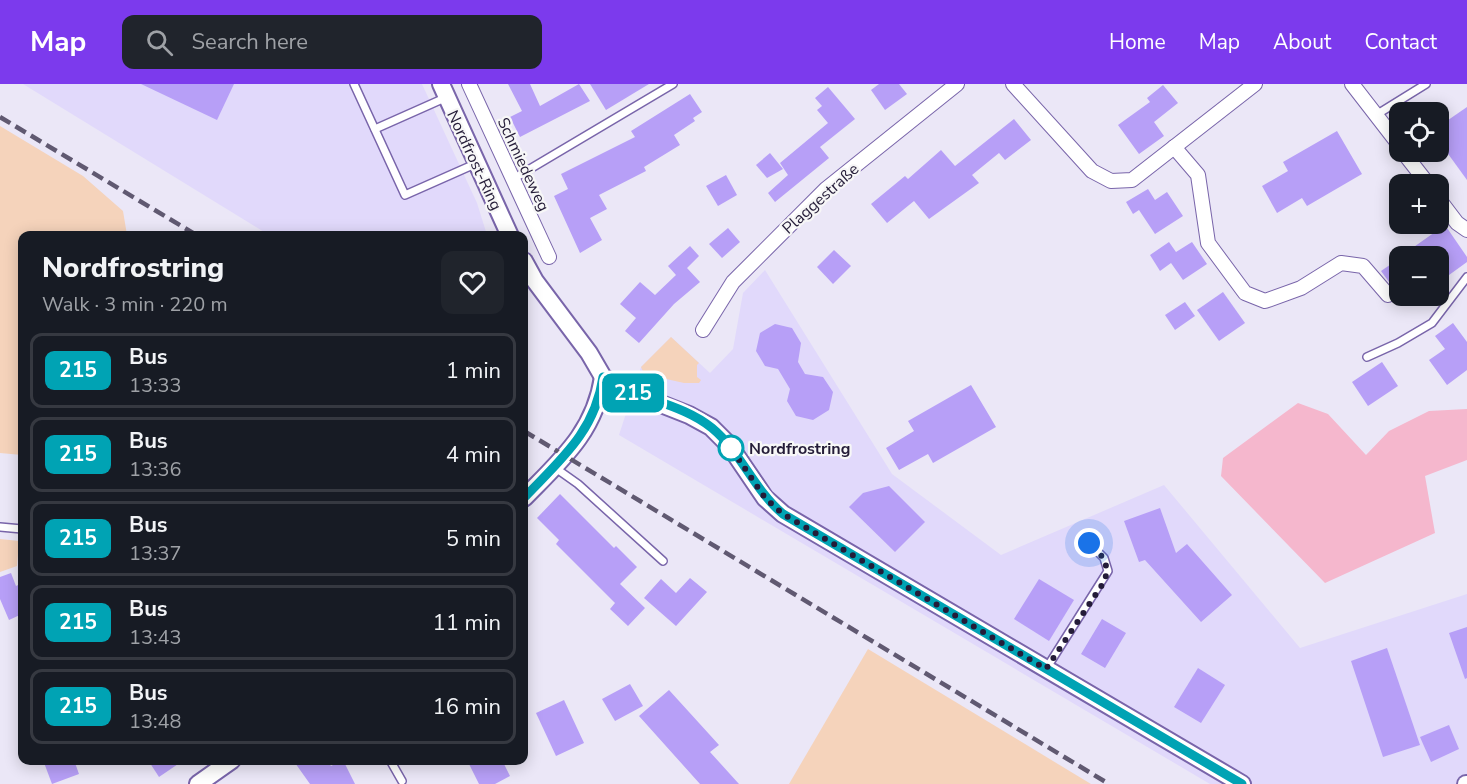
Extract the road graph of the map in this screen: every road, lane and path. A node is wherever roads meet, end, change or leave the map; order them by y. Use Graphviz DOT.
graph roads {
  1 [pos="354,84"];
  2 [pos="469,84"];
  3 [pos="673,84"];
  4 [pos="957,84"];
  5 [pos="1012,84"];
  6 [pos="1255,84"];
  7 [pos="1352,84"];
  8 [pos="1426,84"];
  9 [pos="444,91"];
  10 [pos="1376,115"];
  11 [pos="375,129"];
  12 [pos="1389,132"];
  13 [pos="1174,147"];
  14 [pos="1411,162"];
  15 [pos="477,163"];
  16 [pos="1420,174"];
  17 [pos="513,179"];
  18 [pos="1449,212"];
  19 [pos="1467,230"];
  20 [pos="508,231"];
  21 [pos="549,257"];
  22 [pos="528,268"];
  23 [pos="1467,277"];
  24 [pos="1388,295"];
  25 [pos="703,330"];
  26 [pos="1366,357"];
  27 [pos="603,377"];
  28 [pos="554,467"];
  29 [pos="528,494"];
  30 [pos="0,527"];
  31 [pos="18,529"];
  32 [pos="1089,543"];
  33 [pos="663,561"];
  34 [pos="1046,669"];
  35 [pos="225,765"];
  36 [pos="393,765"];
  37 [pos="402,781"];
  38 [pos="198,784"];
  39 [pos="1242,784"];
  1 -- 11 [label="lane"];
  2 -- 17 [label="street, Schmiedeweg"];
  3 -- 17 [label="lane"];
  4 -- 25 [label="street, Plaggestraße"];
  5 -- 13 [label="street"];
  6 -- 13 [label="street"];
  7 -- 10 [label="street"];
  8 -- 10 [label="lane"];
  9 -- 11 [label="lane"];
  9 -- 15 [label="street, Nordfrost-Ring"];
  10 -- 12 [label="street"];
  11 -- 15 [label="lane"];
  13 -- 24 [label="street"];
  14 -- 16 [label="street"];
  15 -- 20 [label="street, Nordfrost-Ring"];
  17 -- 21 [label="street, Schmiedeweg"];
  18 -- 19 [label="street"];
  22 -- 27 [label="street"];
  23 -- 26 [label="lane"];
  27 -- 28 [label="street"];
  27 -- 34 [label="street"];
  28 -- 29 [label="street"];
  28 -- 33 [label="lane"];
  30 -- 31 [label="lane"];
  32 -- 34 [label="lane"];
  34 -- 39 [label="street"];
  35 -- 38 [label="street"];
  36 -- 37 [label="lane"];
}
